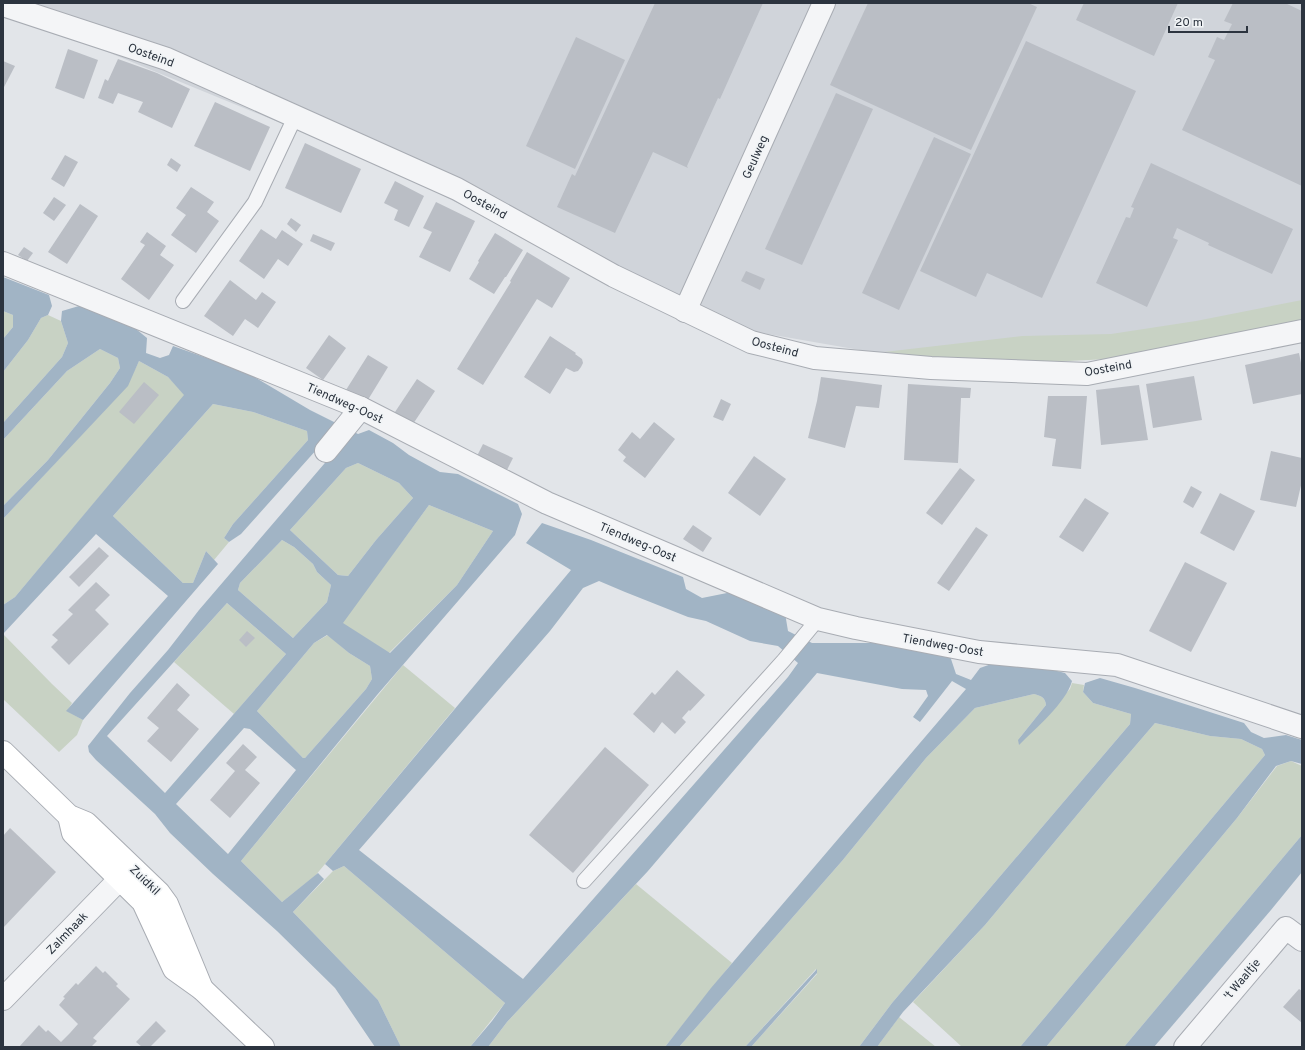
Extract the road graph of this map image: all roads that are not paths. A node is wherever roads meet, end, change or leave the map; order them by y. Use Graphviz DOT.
graph roads {
  1 [pos="824,3"];
  2 [pos="3,5"];
  3 [pos="295,117"];
  4 [pos="3,263"];
  5 [pos="183,301"];
  6 [pos="685,311"];
  7 [pos="1302,331"];
  8 [pos="355,416"];
  9 [pos="326,451"];
  10 [pos="815,623"];
  11 [pos="1302,727"];
  12 [pos="3,752"];
  13 [pos="128,875"];
  14 [pos="584,881"];
  15 [pos="1302,940"];
  16 [pos="3,999"];
  17 [pos="263,1047"];
  18 [pos="1185,1047"];
  1 -- 6 [label="street, Geulweg"];
  2 -- 3 [label="street, Oosteind"];
  3 -- 5 [label="lane"];
  3 -- 6 [label="street, Oosteind"];
  4 -- 8 [label="street, Tiendweg-Oost"];
  6 -- 7 [label="street, Oosteind"];
  8 -- 9 [label="street"];
  8 -- 10 [label="street, Tiendweg-Oost"];
  10 -- 11 [label="street, Tiendweg-Oost"];
  10 -- 14 [label="lane"];
  12 -- 13 [label="street, Zuidkil"];
  13 -- 16 [label="street, Zalmhaak"];
  13 -- 17 [label="street, Zuidkil"];
  15 -- 18 [label="street, 't Waaltje"];
}
